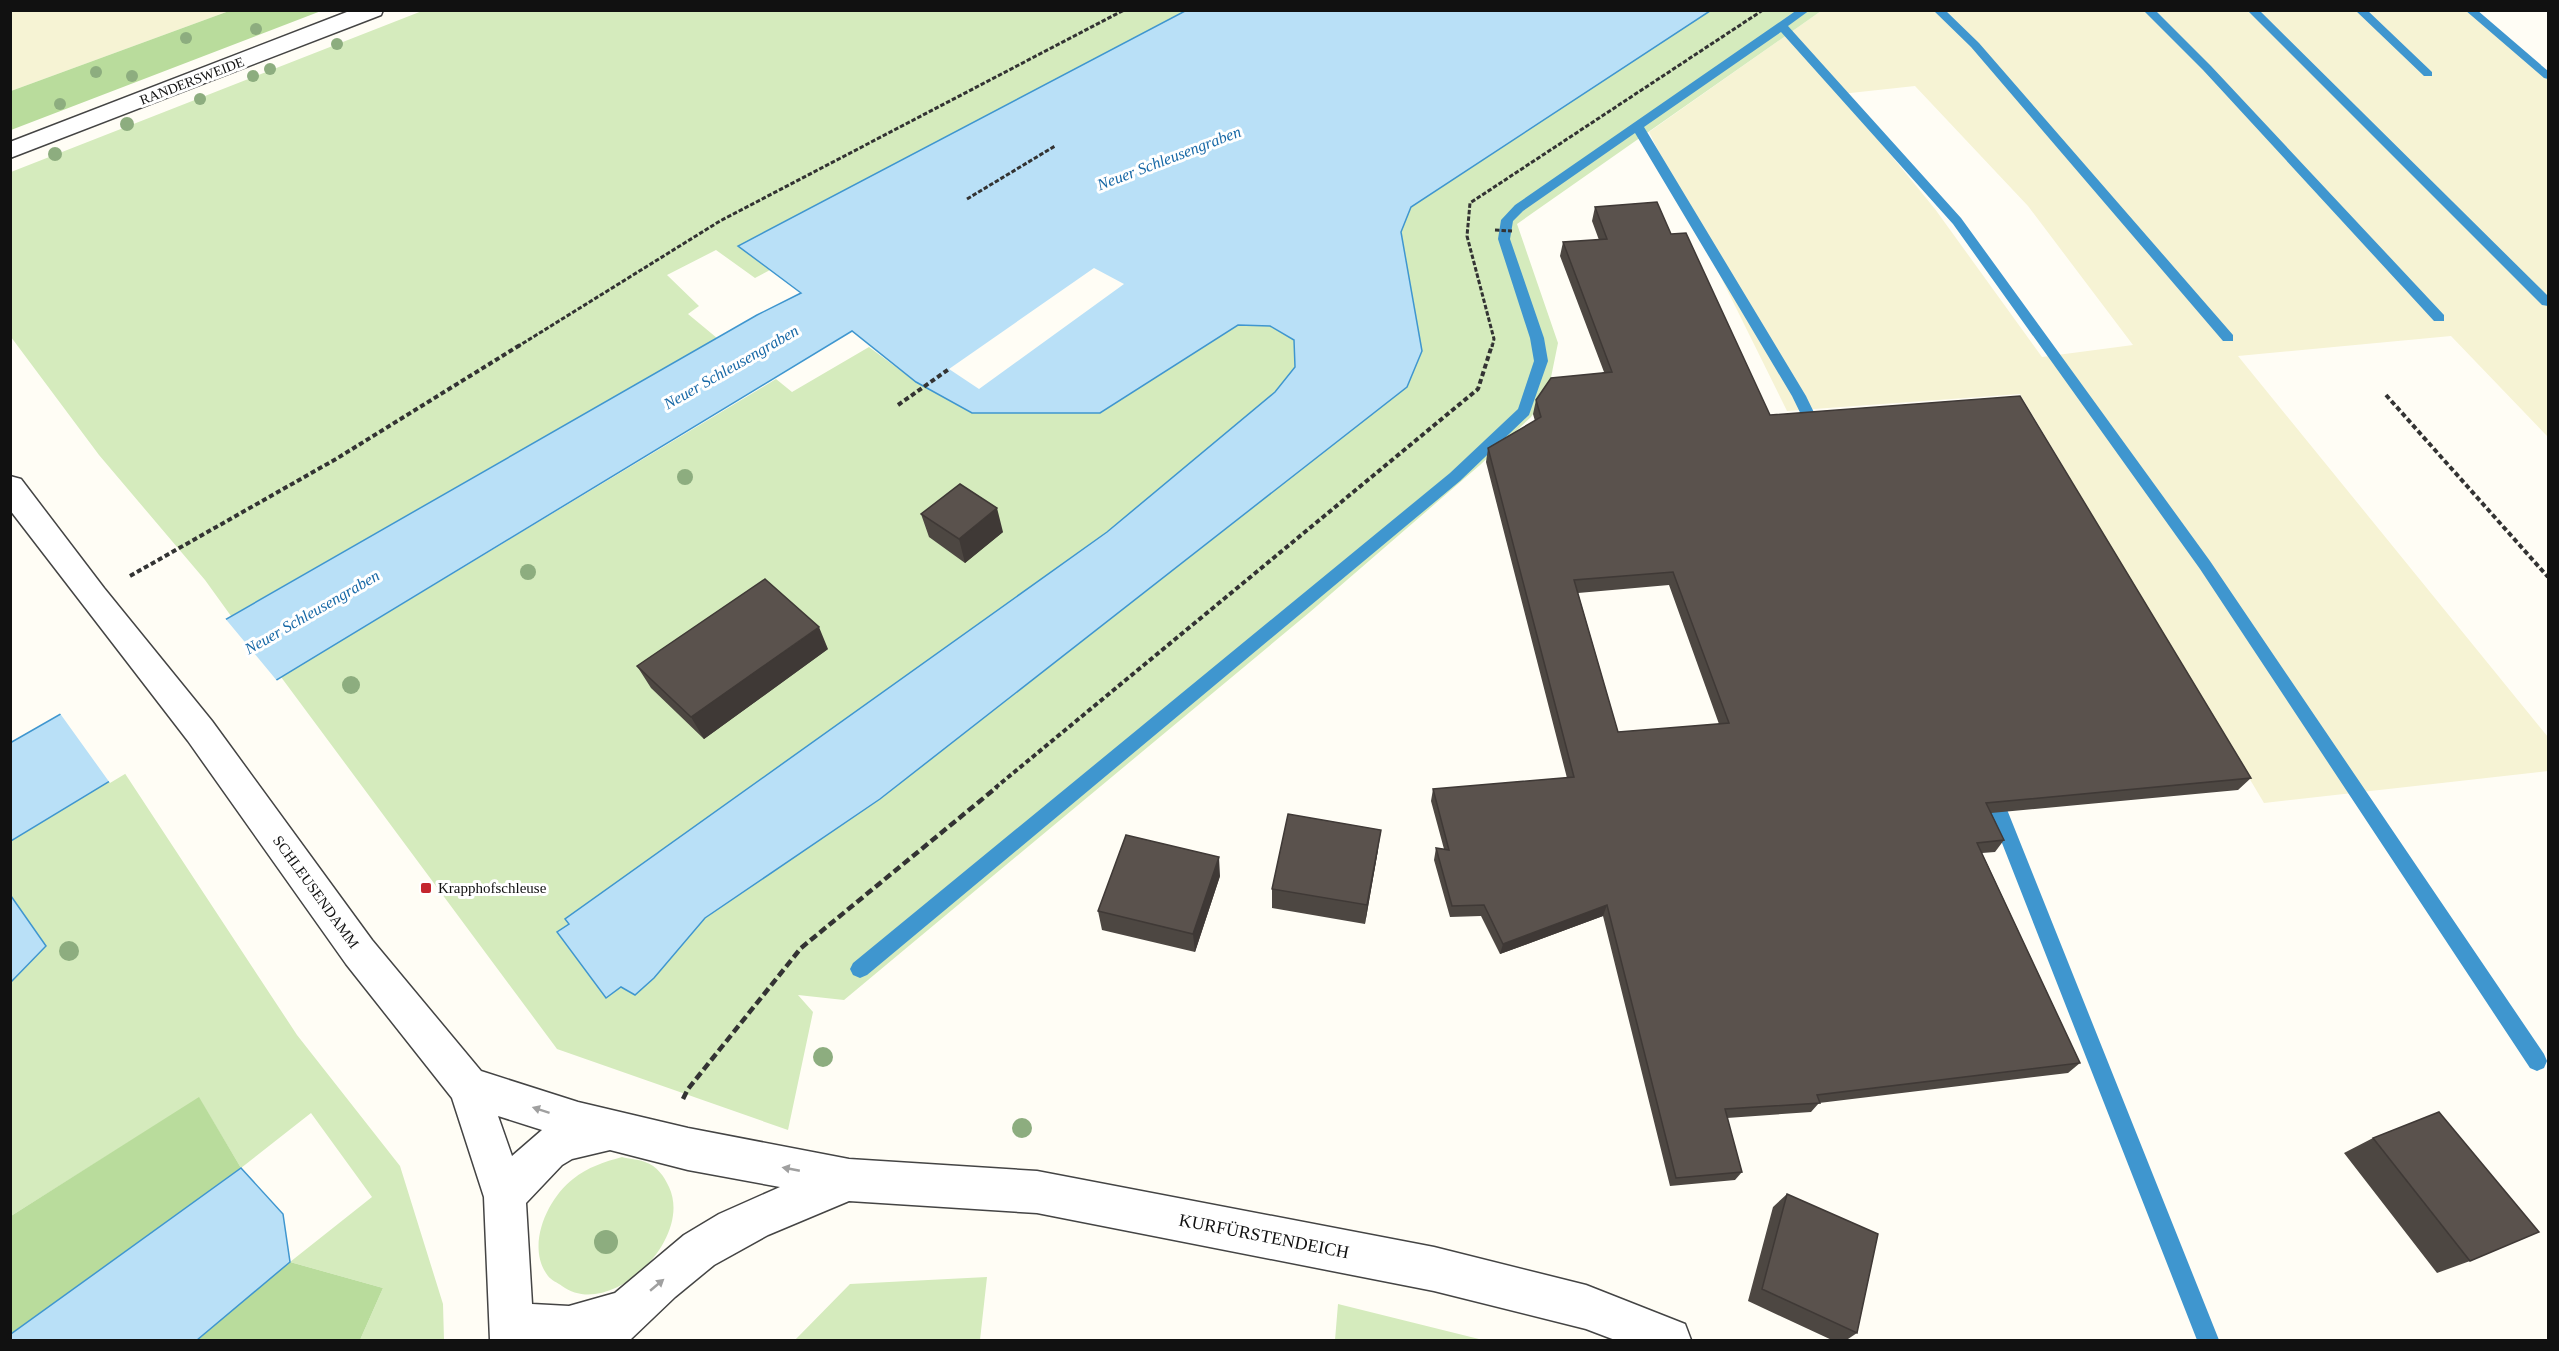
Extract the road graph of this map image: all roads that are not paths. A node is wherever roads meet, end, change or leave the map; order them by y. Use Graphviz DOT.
graph roads {
  1 [pos="373,10"];
  2 [pos="10,151"];
  3 [pos="10,487"];
  4 [pos="468,1087"];
  5 [pos="612,1130"];
  6 [pos="849,1180"];
  7 [pos="505,1197"];
  8 [pos="614,1326"];
  9 [pos="512,1331"];
  10 [pos="1669,1341"];
  1 -- 2 [label="street, RANDERSWEIDE"];
  3 -- 4 [label="street, SCHLEUSENDAMM"];
  5 -- 4 [label="street, KURFÜRSTENDEICH, one-way"];
  4 -- 7 [label="street, SCHLEUSENDAMM"];
  6 -- 5 [label="street, KURFÜRSTENDEICH, one-way"];
  5 -- 7 [label="street"];
  8 -- 6 [label="street, one-way"];
  6 -- 10 [label="street, KURFÜRSTENDEICH"];
  7 -- 9 [label="street, SCHLEUSENDAMM"];
  8 -- 9 [label="street"];
}
